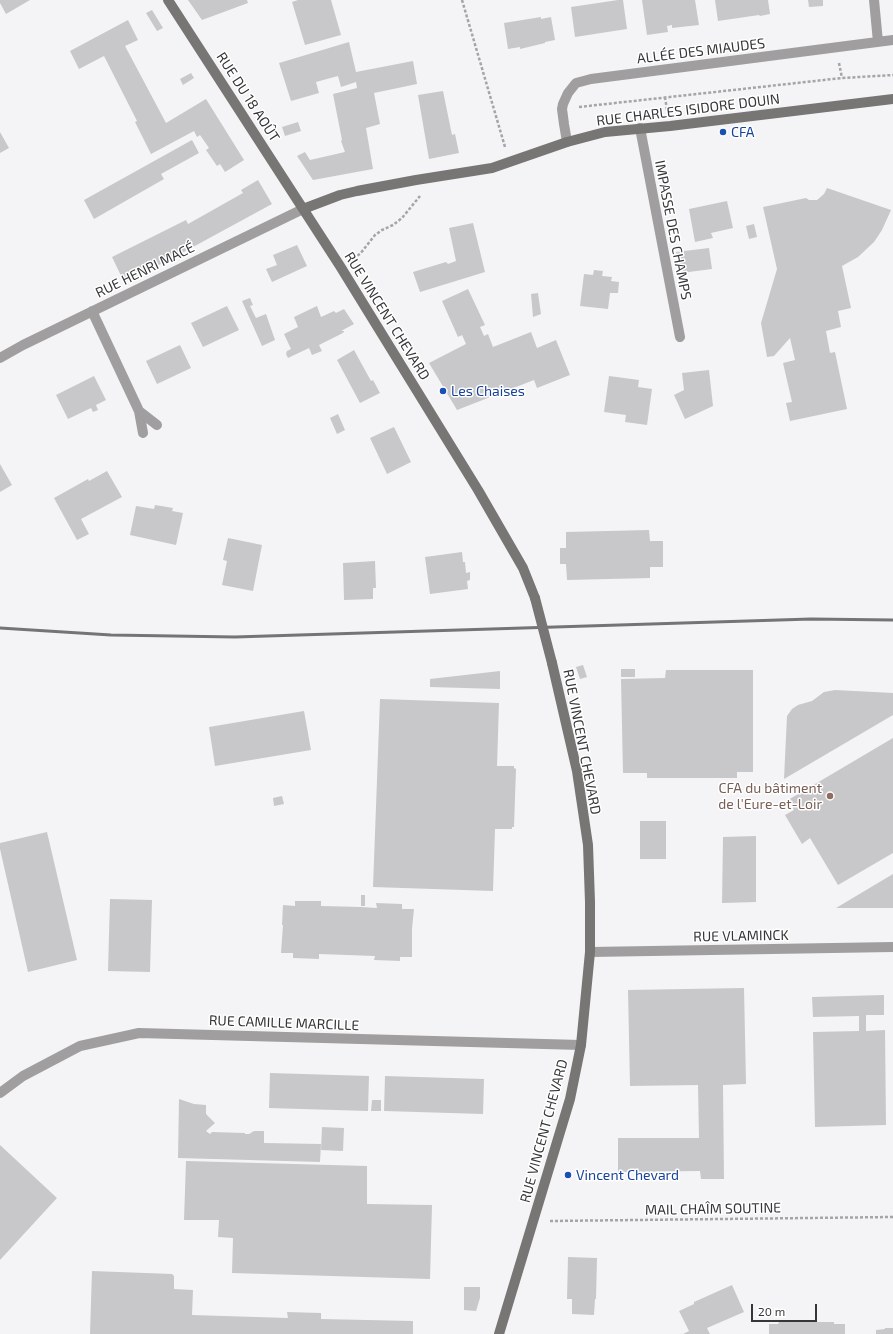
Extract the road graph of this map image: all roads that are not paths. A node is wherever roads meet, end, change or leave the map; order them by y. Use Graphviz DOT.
graph roads {
  1 [pos="168,0"];
  2 [pos="874,0"];
  3 [pos="893,40"];
  4 [pos="878,42"];
  5 [pos="893,99"];
  6 [pos="640,128"];
  7 [pos="568,142"];
  8 [pos="303,209"];
  9 [pos="92,311"];
  10 [pos="680,337"];
  11 [pos="0,358"];
  12 [pos="139,410"];
  13 [pos="157,425"];
  14 [pos="143,433"];
  15 [pos="893,948"];
  16 [pos="590,952"];
  17 [pos="581,1045"];
  18 [pos="0,1093"];
  19 [pos="499,1334"];
  1 -- 8 [label="street, RUE DU 18 AOÛT"];
  2 -- 4 [label="street"];
  3 -- 4 [label="street, ALLÉE DES MIAUDES"];
  4 -- 7 [label="street, ALLÉE DES MIAUDES"];
  5 -- 6 [label="street, RUE CHARLES ISIDORE DOUIN"];
  6 -- 7 [label="street, RUE CHARLES ISIDORE DOUIN"];
  6 -- 10 [label="street, IMPASSE DES CHAMPS"];
  7 -- 8 [label="street, RUE CHARLES ISIDORE DOUIN"];
  8 -- 9 [label="street, RUE HENRI MACÉ"];
  8 -- 16 [label="street, RUE VINCENT CHEVARD, bridge"];
  9 -- 11 [label="street, RUE HENRI MACÉ"];
  9 -- 12 [label="street"];
  12 -- 13 [label="street"];
  12 -- 14 [label="street"];
  15 -- 16 [label="street, RUE VLAMINCK"];
  16 -- 17 [label="street, RUE VINCENT CHEVARD"];
  17 -- 18 [label="street, RUE CAMILLE MARCILLE"];
  17 -- 19 [label="street, RUE VINCENT CHEVARD"];
}
